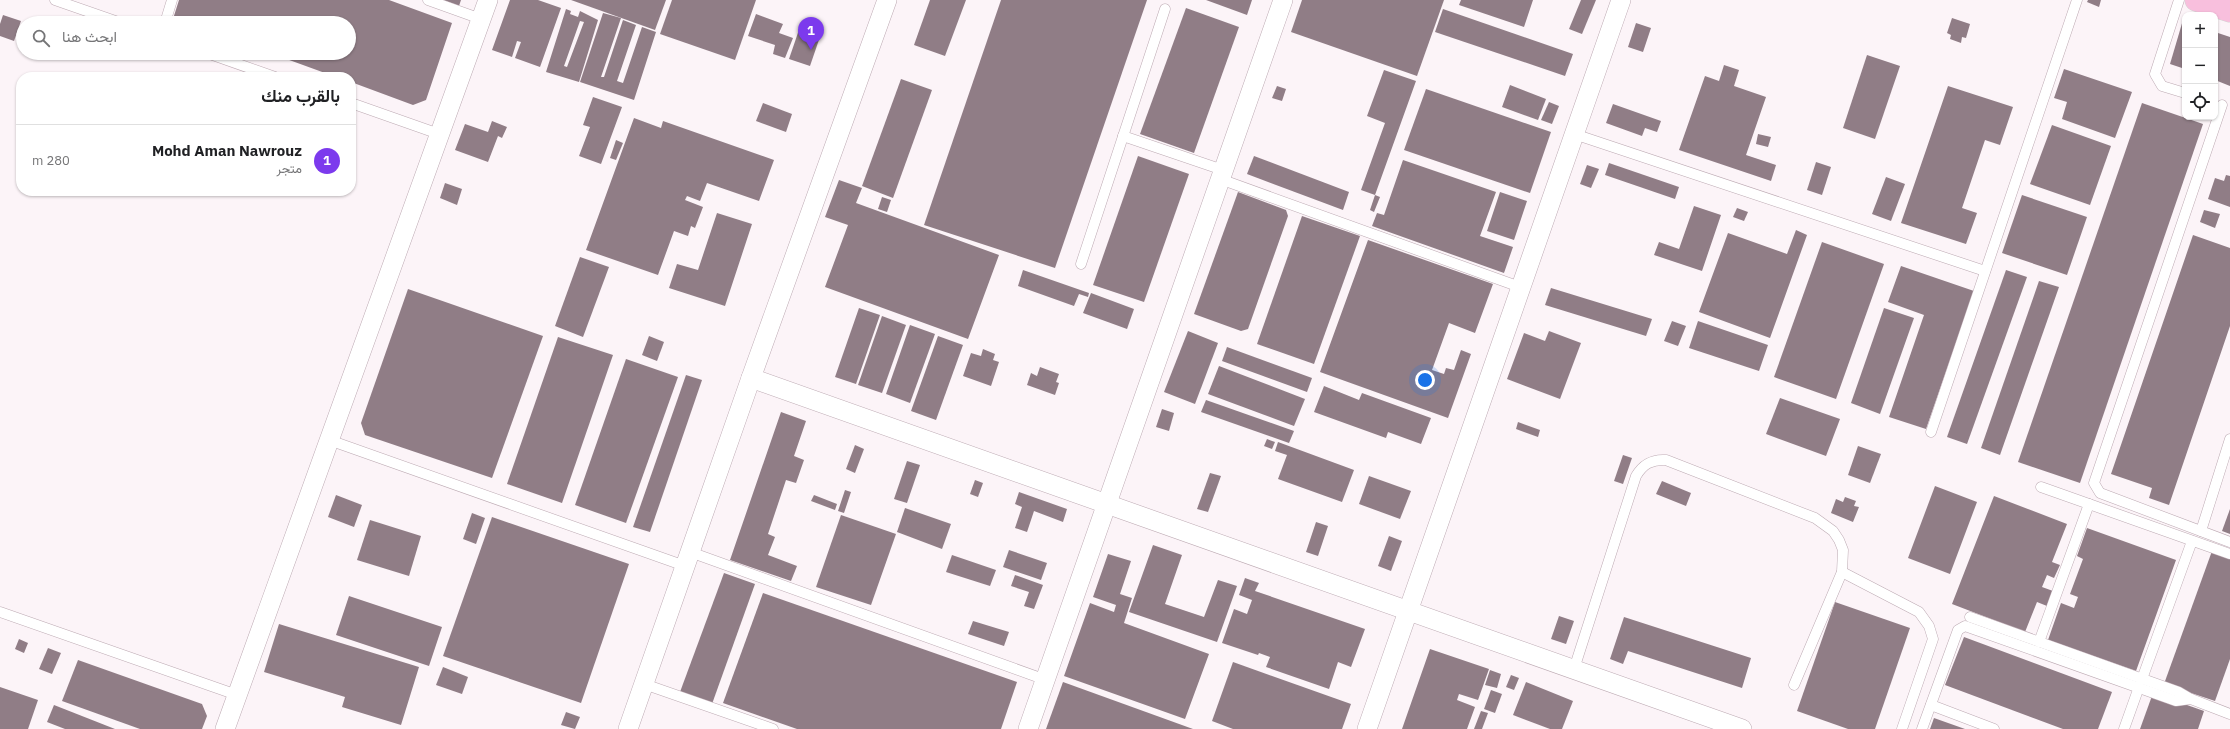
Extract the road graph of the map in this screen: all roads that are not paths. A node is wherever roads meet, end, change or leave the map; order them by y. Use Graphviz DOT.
graph roads {
  1 [pos="55,0"];
  2 [pos="172,0"];
  3 [pos="428,0"];
  4 [pos="488,0"];
  5 [pos="887,0"];
  6 [pos="1283,0"];
  7 [pos="1621,0"];
  8 [pos="2077,0"];
  9 [pos="2179,0"];
  10 [pos="2196,0"];
  11 [pos="1165,9"];
  12 [pos="2230,11"];
  13 [pos="101,16"];
  14 [pos="167,16"];
  15 [pos="481,19"];
  16 [pos="227,60"];
  17 [pos="262,72"];
  18 [pos="2182,92"];
  19 [pos="2222,105"];
  20 [pos="356,106"];
  21 [pos="439,134"];
  22 [pos="1574,134"];
  23 [pos="1123,136"];
  24 [pos="1222,175"];
  25 [pos="1081,264"];
  26 [pos="1985,271"];
  27 [pos="1520,287"];
  28 [pos="750,378"];
  29 [pos="1931,432"];
  30 [pos="2230,439"];
  31 [pos="329,440"];
  32 [pos="2040,487"];
  33 [pos="1107,504"];
  34 [pos="2089,504"];
  35 [pos="2201,531"];
  36 [pos="2192,541"];
  37 [pos="2230,542"];
  38 [pos="2230,554"];
  39 [pos="687,559"];
  40 [pos="1842,572"];
  41 [pos="1408,610"];
  42 [pos="1,615"];
  43 [pos="1970,617"];
  44 [pos="2039,642"];
  45 [pos="1574,670"];
  46 [pos="1046,680"];
  47 [pos="2140,683"];
  48 [pos="644,684"];
  49 [pos="1794,685"];
  50 [pos="237,695"];
  51 [pos="1931,705"];
  52 [pos="2230,714"];
  53 [pos="225,729"];
  54 [pos="628,729"];
  55 [pos="773,729"];
  56 [pos="1028,729"];
  57 [pos="1367,729"];
  58 [pos="1742,729"];
  59 [pos="1902,729"];
  60 [pos="1922,729"];
  61 [pos="1994,729"];
  62 [pos="2124,729"];
  1 -- 13 [label="lane"];
  2 -- 14 [label="lane"];
  3 -- 15 [label="lane"];
  4 -- 15 [label="street"];
  5 -- 28 [label="street"];
  6 -- 24 [label="street"];
  7 -- 22 [label="street"];
  8 -- 26 [label="lane"];
  9 -- 18 [label="lane"];
  10 -- 12 [label="main road"];
  11 -- 23 [label="lane"];
  15 -- 21 [label="street"];
  16 -- 17 [label="lane"];
  19 -- 35 [label="lane"];
  20 -- 21 [label="lane"];
  21 -- 31 [label="street"];
  22 -- 26 [label="lane"];
  22 -- 27 [label="street"];
  23 -- 24 [label="lane"];
  23 -- 25 [label="lane"];
  24 -- 27 [label="lane"];
  24 -- 33 [label="street"];
  26 -- 29 [label="lane"];
  27 -- 41 [label="street"];
  28 -- 33 [label="street"];
  28 -- 39 [label="street"];
  30 -- 35 [label="lane"];
  31 -- 39 [label="lane"];
  31 -- 50 [label="street"];
  32 -- 34 [label="lane"];
  33 -- 41 [label="street"];
  33 -- 46 [label="street"];
  34 -- 36 [label="lane"];
  34 -- 44 [label="lane"];
  35 -- 37 [label="lane"];
  36 -- 38 [label="lane"];
  36 -- 47 [label="lane"];
  39 -- 46 [label="lane"];
  39 -- 48 [label="street"];
  40 -- 45 [label="lane"];
  40 -- 49 [label="lane"];
  40 -- 59 [label="lane"];
  41 -- 45 [label="street"];
  41 -- 57 [label="street"];
  42 -- 50 [label="lane"];
  43 -- 44 [label="lane"];
  44 -- 47 [label="lane"];
  45 -- 58 [label="street"];
  46 -- 56 [label="street"];
  47 -- 51 [label="lane"];
  47 -- 52 [label="lane"];
  47 -- 62 [label="lane"];
  48 -- 54 [label="street"];
  48 -- 55 [label="lane"];
  50 -- 53 [label="street"];
  51 -- 60 [label="lane"];
  51 -- 61 [label="lane"];
}
